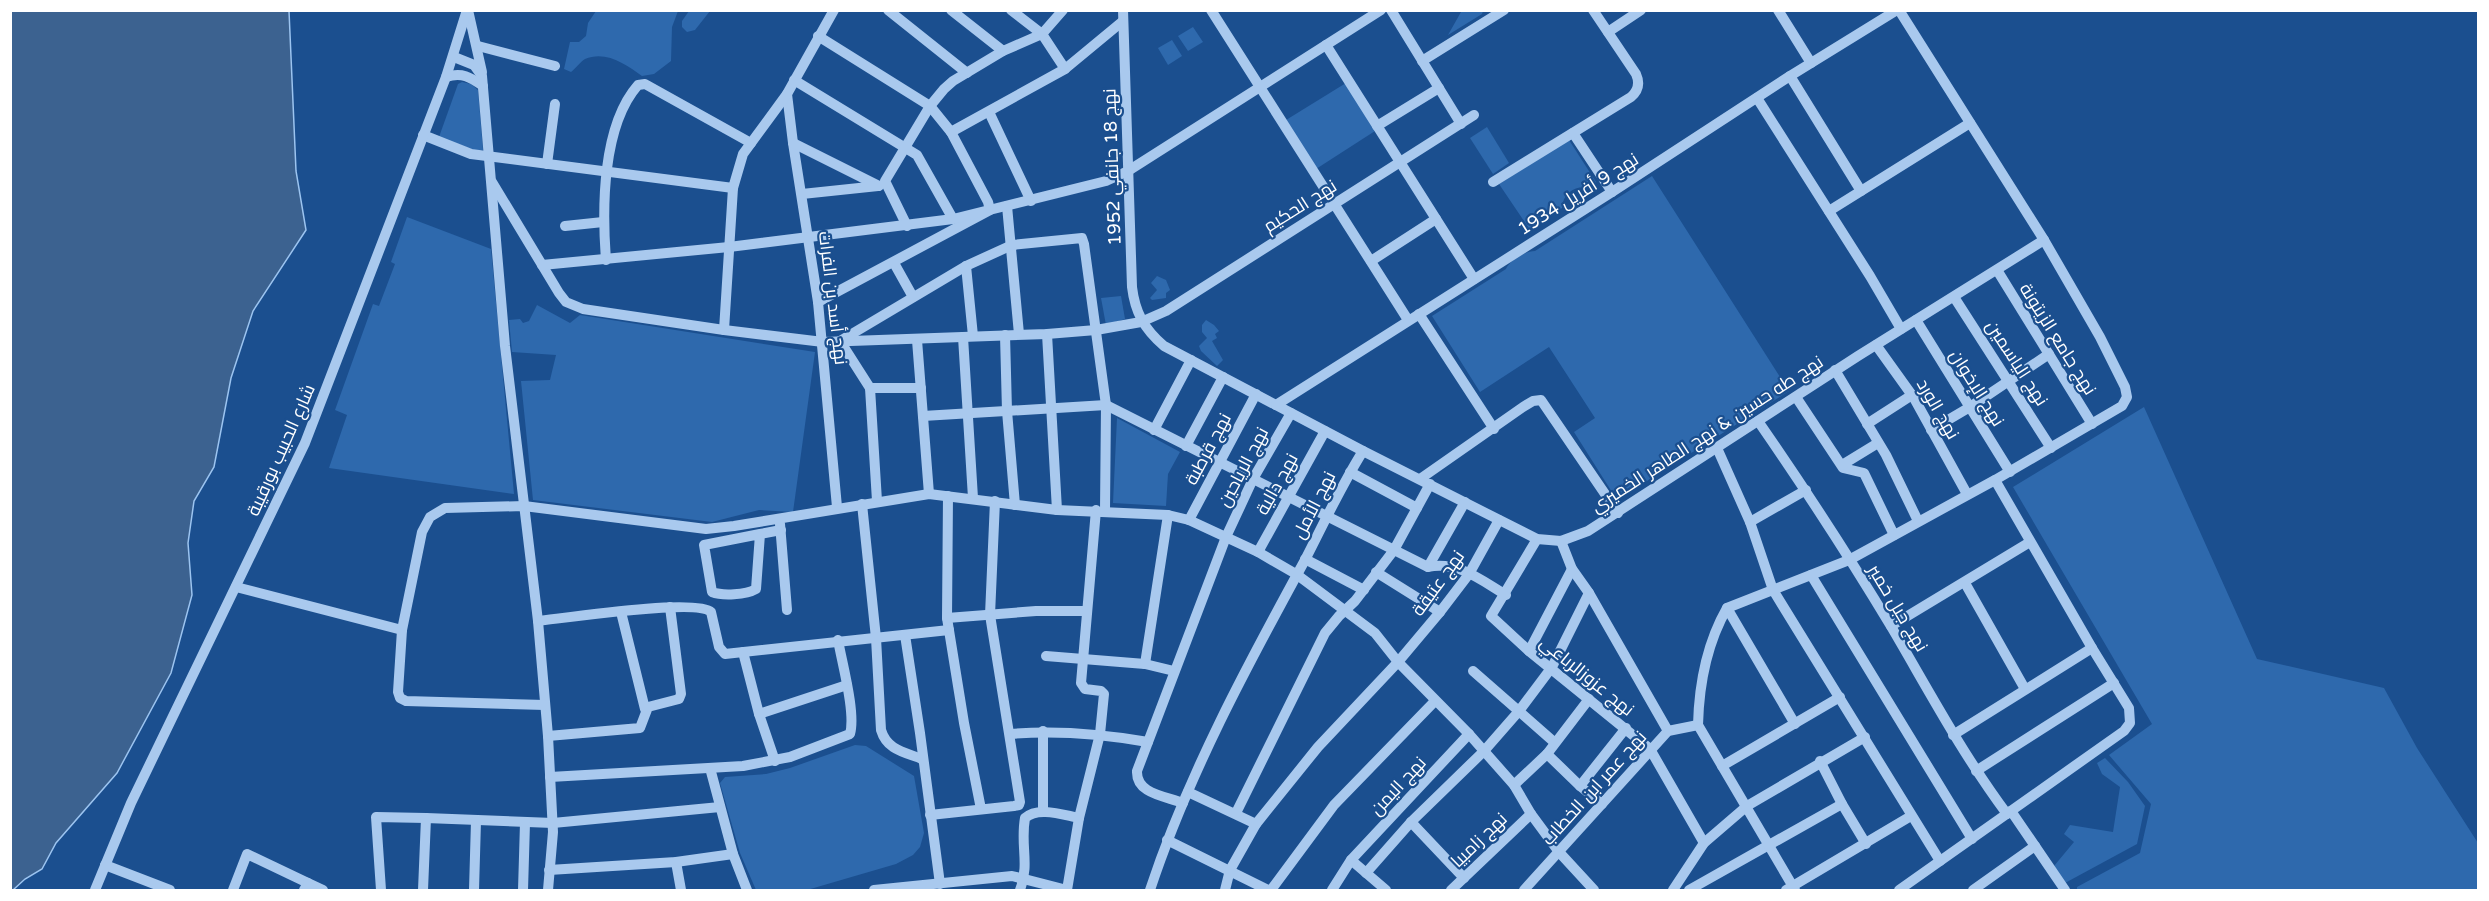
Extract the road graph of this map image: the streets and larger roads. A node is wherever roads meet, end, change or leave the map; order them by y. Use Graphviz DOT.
graph roads {
  1 [pos="468,10"];
  2 [pos="834,10"];
  3 [pos="888,10"];
  4 [pos="951,10"];
  5 [pos="1011,10"];
  6 [pos="1063,10"];
  7 [pos="1211,10"];
  8 [pos="1381,10"];
  9 [pos="1391,10"];
  10 [pos="1593,10"];
  11 [pos="1641,10"];
  12 [pos="1778,10"];
  13 [pos="1898,10"];
  14 [pos="1499,12"];
  15 [pos="1123,16"];
  16 [pos="1608,32"];
  17 [pos="1042,34"];
  18 [pos="818,36"];
  19 [pos="1326,45"];
  20 [pos="478,46"];
  21 [pos="1003,51"];
  22 [pos="454,57"];
  23 [pos="1422,61"];
  24 [pos="1811,63"];
  25 [pos="555,66"];
  26 [pos="1065,69"];
  27 [pos="967,73"];
  28 [pos="1790,76"];
  29 [pos="446,77"];
  30 [pos="794,80"];
  31 [pos="482,81"];
  32 [pos="1260,87"];
  33 [pos="1439,88"];
  34 [pos="787,94"];
  35 [pos="1757,98"];
  36 [pos="555,104"];
  37 [pos="930,106"];
  38 [pos="989,112"];
  39 [pos="1474,115"];
  40 [pos="1970,123"];
  41 [pos="1461,124"];
  42 [pos="1377,126"];
  43 [pos="951,132"];
  44 [pos="1573,133"];
  45 [pos="423,135"];
  46 [pos="751,143"];
  47 [pos="792,143"];
  48 [pos="905,148"];
  49 [pos="489,157"];
  50 [pos="1400,162"];
  51 [pos="547,164"];
  52 [pos="1128,171"];
  53 [pos="608,172"];
  54 [pos="492,182"];
  55 [pos="1493,182"];
  56 [pos="883,185"];
  57 [pos="733,188"];
  58 [pos="1860,191"];
  59 [pos="1612,192"];
  60 [pos="802,194"];
  61 [pos="1030,201"];
  62 [pos="1334,204"];
  63 [pos="1007,206"];
  64 [pos="990,210"];
  65 [pos="1828,211"];
  66 [pos="953,219"];
  67 [pos="1436,219"];
  68 [pos="603,222"];
  69 [pos="565,226"];
  70 [pos="907,226"];
  71 [pos="809,238"];
  72 [pos="2044,240"];
  73 [pos="1012,245"];
  74 [pos="729,247"];
  75 [pos="606,260"];
  76 [pos="1371,261"];
  77 [pos="894,263"];
  78 [pos="542,265"];
  79 [pos="966,266"];
  80 [pos="1997,270"];
  81 [pos="1474,279"];
  82 [pos="913,297"];
  83 [pos="1954,297"];
  84 [pos="818,302"];
  85 [pos="1419,314"];
  86 [pos="1408,320"];
  87 [pos="1916,320"];
  88 [pos="1141,322"];
  89 [pos="1901,329"];
  90 [pos="724,330"];
  91 [pos="1096,330"];
  92 [pos="1019,334"];
  93 [pos="1047,334"];
  94 [pos="1005,335"];
  95 [pos="968,337"];
  96 [pos="917,339"];
  97 [pos="840,341"];
  98 [pos="823,342"];
  99 [pos="1876,345"];
  100 [pos="2049,354"];
  101 [pos="1191,360"];
  102 [pos="1835,370"];
  103 [pos="1223,377"];
  104 [pos="2008,381"];
  105 [pos="870,388"];
  106 [pos="921,388"];
  107 [pos="1256,394"];
  108 [pos="1912,395"];
  109 [pos="1796,397"];
  110 [pos="1106,405"];
  111 [pos="1276,405"];
  112 [pos="1970,407"];
  113 [pos="1051,408"];
  114 [pos="1007,411"];
  115 [pos="968,412"];
  116 [pos="1291,413"];
  117 [pos="923,416"];
  118 [pos="1758,421"];
  119 [pos="1867,424"];
  120 [pos="2092,424"];
  121 [pos="1494,429"];
  122 [pos="1154,430"];
  123 [pos="1931,430"];
  124 [pos="1325,431"];
  125 [pos="1878,443"];
  126 [pos="1186,446"];
  127 [pos="1717,448"];
  128 [pos="2051,448"];
  129 [pos="1363,451"];
  130 [pos="1219,462"];
  131 [pos="1842,465"];
  132 [pos="2010,471"];
  133 [pos="1350,472"];
  134 [pos="1253,479"];
  135 [pos="1995,480"];
  136 [pos="1425,482"];
  137 [pos="1806,490"];
  138 [pos="929,494"];
  139 [pos="1967,494"];
  140 [pos="948,496"];
  141 [pos="1289,497"];
  142 [pos="973,498"];
  143 [pos="877,501"];
  144 [pos="994,501"];
  145 [pos="1465,502"];
  146 [pos="862,504"];
  147 [pos="1015,504"];
  148 [pos="524,506"];
  149 [pos="837,507"];
  150 [pos="1417,508"];
  151 [pos="1057,510"];
  152 [pos="1100,511"];
  153 [pos="1618,513"];
  154 [pos="1168,515"];
  155 [pos="1325,516"];
  156 [pos="779,518"];
  157 [pos="1189,520"];
  158 [pos="1499,520"];
  159 [pos="1918,521"];
  160 [pos="1750,522"];
  161 [pos="781,530"];
  162 [pos="760,534"];
  163 [pos="1894,535"];
  164 [pos="1226,537"];
  165 [pos="1537,539"];
  166 [pos="1561,541"];
  167 [pos="2030,542"];
  168 [pos="1394,550"];
  169 [pos="1258,552"];
  170 [pos="1305,559"];
  171 [pos="1849,560"];
  172 [pos="1428,567"];
  173 [pos="1572,569"];
  174 [pos="1376,572"];
  175 [pos="1296,574"];
  176 [pos="1470,574"];
  177 [pos="1811,575"];
  178 [pos="1965,584"];
  179 [pos="236,587"];
  180 [pos="1364,590"];
  181 [pos="1773,590"];
  182 [pos="1589,592"];
  183 [pos="1506,595"];
  184 [pos="670,607"];
  185 [pos="1726,608"];
  186 [pos="787,610"];
  187 [pos="1347,610"];
  188 [pos="1087,611"];
  189 [pos="621,612"];
  190 [pos="1440,612"];
  191 [pos="990,615"];
  192 [pos="947,618"];
  193 [pos="538,621"];
  194 [pos="1891,626"];
  195 [pos="402,630"];
  196 [pos="949,630"];
  197 [pos="905,635"];
  198 [pos="876,638"];
  199 [pos="838,640"];
  200 [pos="2092,648"];
  201 [pos="1529,651"];
  202 [pos="742,652"];
  203 [pos="1046,656"];
  204 [pos="1083,658"];
  205 [pos="1398,662"];
  206 [pos="1145,664"];
  207 [pos="1552,667"];
  208 [pos="1174,670"];
  209 [pos="1473,671"];
  210 [pos="2114,683"];
  211 [pos="847,685"];
  212 [pos="2025,689"];
  213 [pos="1840,697"];
  214 [pos="1589,699"];
  215 [pos="1435,701"];
  216 [pos="545,705"];
  217 [pos="645,709"];
  218 [pos="1519,711"];
  219 [pos="759,714"];
  220 [pos="1794,724"];
  221 [pos="1698,725"];
  222 [pos="1626,728"];
  223 [pos="1043,731"];
  224 [pos="1668,731"];
  225 [pos="1011,734"];
  226 [pos="1101,734"];
  227 [pos="1469,734"];
  228 [pos="1953,735"];
  229 [pos="548,736"];
  230 [pos="1865,736"];
  231 [pos="1148,742"];
  232 [pos="1554,742"];
  233 [pos="1650,749"];
  234 [pos="1484,751"];
  235 [pos="1547,754"];
  236 [pos="922,759"];
  237 [pos="775,761"];
  238 [pos="1820,761"];
  239 [pos="1722,766"];
  240 [pos="710,768"];
  241 [pos="1976,771"];
  242 [pos="550,777"];
  243 [pos="1514,784"];
  244 [pos="1580,786"];
  245 [pos="1188,792"];
  246 [pos="1183,803"];
  247 [pos="1602,804"];
  248 [pos="1842,804"];
  249 [pos="1019,805"];
  250 [pos="1747,806"];
  251 [pos="720,807"];
  252 [pos="981,809"];
  253 [pos="1043,812"];
  254 [pos="2008,812"];
  255 [pos="1236,813"];
  256 [pos="1029,814"];
  257 [pos="1531,814"];
  258 [pos="930,815"];
  259 [pos="1911,816"];
  260 [pos="426,818"];
  261 [pos="1079,818"];
  262 [pos="476,821"];
  263 [pos="1411,822"];
  264 [pos="553,823"];
  265 [pos="525,824"];
  266 [pos="1256,824"];
  267 [pos="1972,838"];
  268 [pos="1167,840"];
  269 [pos="1704,843"];
  270 [pos="1866,844"];
  271 [pos="2035,846"];
  272 [pos="1769,847"];
  273 [pos="1559,852"];
  274 [pos="733,854"];
  275 [pos="1351,860"];
  276 [pos="1940,861"];
  277 [pos="676,862"];
  278 [pos="105,865"];
  279 [pos="549,870"];
  280 [pos="1230,870"];
  281 [pos="1366,873"];
  282 [pos="1025,878"];
  283 [pos="1464,878"];
  284 [pos="940,884"];
  285 [pos="306,887"];
  286 [pos="1791,889"];
  287 [pos="895,890"];
  288 [pos="1067,890"];
  289 [pos="95,891"];
  290 [pos="170,891"];
  291 [pos="234,891"];
  292 [pos="323,891"];
  293 [pos="381,891"];
  294 [pos="423,891"];
  295 [pos="474,891"];
  296 [pos="523,891"];
  297 [pos="548,891"];
  298 [pos="681,891"];
  299 [pos="747,891"];
  300 [pos="874,891"];
  301 [pos="1020,891"];
  302 [pos="1150,891"];
  303 [pos="1225,891"];
  304 [pos="1270,891"];
  305 [pos="1332,891"];
  306 [pos="1386,891"];
  307 [pos="1451,891"];
  308 [pos="1524,891"];
  309 [pos="1594,891"];
  310 [pos="1673,891"];
  311 [pos="1689,891"];
  312 [pos="1899,891"];
  313 [pos="1973,891"];
  314 [pos="2065,891"];
  1 -- 20 [label="street"];
  1 -- 22 [label="street, شارع الحبيب بورقيبة"];
  2 -- 18 [label="street"];
  3 -- 27 [label="street"];
  4 -- 21 [label="street"];
  5 -- 17 [label="street"];
  6 -- 17 [label="street"];
  7 -- 32 [label="street"];
  8 -- 19 [label="street"];
  9 -- 23 [label="street"];
  10 -- 16 [label="street"];
  11 -- 16 [label="street"];
  12 -- 24 [label="street"];
  13 -- 24 [label="street, نهج 9 أفريل 1934"];
  13 -- 40 [label="street"];
  14 -- 23 [label="street"];
  15 -- 26 [label="street"];
  15 -- 52 [label="street, نهج 18 جانفي 1952"];
  16 -- 44 [label="street"];
  17 -- 21 [label="street"];
  17 -- 26 [label="street"];
  18 -- 30 [label="street"];
  18 -- 37 [label="street"];
  19 -- 32 [label="street"];
  19 -- 42 [label="street"];
  20 -- 25 [label="street"];
  20 -- 31 [label="street"];
  21 -- 27 [label="street"];
  22 -- 29 [label="street, شارع الحبيب بورقيبة"];
  22 -- 31 [label="street"];
  23 -- 33 [label="street"];
  24 -- 28 [label="street, نهج 9 أفريل 1934"];
  26 -- 38 [label="street"];
  27 -- 37 [label="street"];
  28 -- 35 [label="street, نهج 9 أفريل 1934"];
  28 -- 58 [label="street"];
  29 -- 31 [label="street"];
  29 -- 45 [label="street, شارع الحبيب بورقيبة"];
  30 -- 34 [label="street"];
  30 -- 48 [label="street"];
  31 -- 49 [label="street"];
  32 -- 52 [label="street"];
  32 -- 62 [label="street"];
  33 -- 41 [label="street"];
  33 -- 42 [label="street"];
  34 -- 46 [label="street"];
  34 -- 47 [label="street, نهج أسد بن الفرات"];
  35 -- 59 [label="street, نهج 9 أفريل 1934"];
  35 -- 65 [label="street"];
  36 -- 51 [label="street"];
  37 -- 43 [label="street"];
  37 -- 48 [label="street"];
  38 -- 43 [label="street"];
  38 -- 61 [label="street"];
  39 -- 41 [label="street, نهج الحكيم"];
  40 -- 58 [label="street"];
  40 -- 72 [label="street"];
  41 -- 50 [label="street, نهج الحكيم"];
  42 -- 50 [label="street"];
  43 -- 64 [label="street"];
  44 -- 55 [label="street"];
  44 -- 59 [label="street"];
  45 -- 49 [label="street"];
  45 -- 179 [label="street, شارع الحبيب بورقيبة"];
  46 -- 53 [label="street"];
  46 -- 57 [label="street"];
  47 -- 56 [label="street"];
  47 -- 60 [label="street, نهج أسد بن الفرات"];
  48 -- 56 [label="street"];
  48 -- 66 [label="street"];
  49 -- 51 [label="street"];
  49 -- 54 [label="street"];
  50 -- 62 [label="street, نهج الحكيم"];
  50 -- 67 [label="street"];
  51 -- 53 [label="street"];
  52 -- 61 [label="street"];
  52 -- 88 [label="street, نهج 18 جانفي 1952"];
  53 -- 57 [label="street"];
  53 -- 68 [label="street"];
  54 -- 78 [label="street, نهج الحكيم"];
  54 -- 148 [label="street"];
  56 -- 60 [label="street"];
  56 -- 70 [label="street"];
  57 -- 74 [label="street"];
  58 -- 65 [label="street"];
  59 -- 81 [label="street, نهج 9 أفريل 1934"];
  60 -- 71 [label="street, نهج أسد بن الفرات"];
  61 -- 63 [label="street"];
  62 -- 76 [label="street"];
  62 -- 88 [label="street, نهج الحكيم"];
  63 -- 64 [label="street"];
  63 -- 73 [label="street"];
  64 -- 66 [label="street"];
  64 -- 77 [label="street"];
  65 -- 89 [label="street"];
  66 -- 70 [label="street"];
  67 -- 76 [label="street"];
  67 -- 81 [label="street"];
  68 -- 69 [label="street"];
  68 -- 75 [label="street"];
  70 -- 71 [label="street"];
  71 -- 74 [label="street"];
  71 -- 84 [label="street, نهج أسد بن الفرات"];
  72 -- 80 [label="street, نهج طه حسين & نهج الطاهر الخميري"];
  72 -- 120 [label="street"];
  73 -- 79 [label="street"];
  73 -- 91 [label="street"];
  73 -- 92 [label="street"];
  74 -- 75 [label="street"];
  74 -- 90 [label="street"];
  75 -- 78 [label="street"];
  76 -- 86 [label="street"];
  77 -- 82 [label="street"];
  77 -- 84 [label="street"];
  78 -- 90 [label="street, نهج الحكيم"];
  79 -- 82 [label="street"];
  79 -- 95 [label="street"];
  80 -- 83 [label="street, نهج طه حسين & نهج الطاهر الخميري"];
  80 -- 100 [label="street, نهج جامع الزيتونة"];
  81 -- 85 [label="street, نهج 9 أفريل 1934"];
  82 -- 97 [label="street"];
  83 -- 87 [label="street, نهج طه حسين & نهج الطاهر الخميري"];
  83 -- 104 [label="street, نهج الياسمين"];
  84 -- 98 [label="street, نهج أسد بن الفرات"];
  85 -- 86 [label="street, نهج 9 أفريل 1934"];
  85 -- 121 [label="street"];
  86 -- 111 [label="street, نهج 9 أفريل 1934"];
  87 -- 89 [label="street, نهج طه حسين & نهج الطاهر الخميري"];
  87 -- 112 [label="street, نهج الإخوان"];
  88 -- 91 [label="street, نهج الحكيم"];
  88 -- 101 [label="street, نهج طه حسين & نهج الطاهر الخميري"];
  89 -- 99 [label="street, نهج طه حسين & نهج الطاهر الخميري"];
  90 -- 98 [label="street, نهج الحكيم"];
  91 -- 93 [label="street, نهج الحكيم"];
  91 -- 110 [label="street"];
  92 -- 93 [label="street, نهج الحكيم"];
  92 -- 94 [label="street, نهج الحكيم"];
  93 -- 113 [label="street"];
  94 -- 95 [label="street, نهج الحكيم"];
  94 -- 114 [label="street"];
  95 -- 96 [label="street, نهج الحكيم"];
  95 -- 115 [label="street"];
  96 -- 97 [label="street, نهج الحكيم"];
  96 -- 106 [label="street"];
  97 -- 98 [label="street, نهج الحكيم"];
  97 -- 105 [label="street"];
  98 -- 149 [label="street, نهج أسد بن الفرات"];
  99 -- 102 [label="street, نهج طه حسين & نهج الطاهر الخميري"];
  99 -- 108 [label="street, نهج الورد"];
  100 -- 104 [label="street"];
  100 -- 120 [label="street, نهج جامع الزيتونة"];
  101 -- 103 [label="street, نهج طه حسين & نهج الطاهر الخميري"];
  101 -- 122 [label="street"];
  102 -- 109 [label="street, نهج طه حسين & نهج الطاهر الخميري"];
  102 -- 119 [label="street"];
  103 -- 107 [label="street, نهج طه حسين & نهج الطاهر الخميري"];
  103 -- 126 [label="street"];
  104 -- 112 [label="street"];
  104 -- 128 [label="street, نهج الياسمين"];
  105 -- 106 [label="street"];
  105 -- 143 [label="street"];
  106 -- 117 [label="street"];
  107 -- 111 [label="street, نهج طه حسين & نهج الطاهر الخميري"];
  107 -- 130 [label="street, نهج قرطبة"];
  108 -- 119 [label="street"];
  108 -- 123 [label="street, نهج الورد"];
  109 -- 118 [label="street, نهج طه حسين & نهج الطاهر الخميري"];
  109 -- 131 [label="street"];
  110 -- 113 [label="street"];
  110 -- 122 [label="street"];
  110 -- 152 [label="street"];
  111 -- 116 [label="street, نهج طه حسين & نهج الطاهر الخميري"];
  112 -- 123 [label="street"];
  112 -- 132 [label="street, نهج الإخوان"];
  113 -- 114 [label="street"];
  113 -- 151 [label="street"];
  114 -- 115 [label="street"];
  114 -- 147 [label="street"];
  115 -- 117 [label="street"];
  115 -- 142 [label="street"];
  116 -- 124 [label="street, نهج طه حسين & نهج الطاهر الخميري"];
  116 -- 134 [label="street, نهج الرياحين"];
  117 -- 138 [label="street"];
  118 -- 127 [label="street, نهج طه حسين & نهج الطاهر الخميري"];
  118 -- 137 [label="street, نهج جبل خمير"];
  119 -- 125 [label="street"];
  120 -- 128 [label="street"];
  121 -- 136 [label="street"];
  121 -- 153 [label="street"];
  122 -- 126 [label="street"];
  123 -- 139 [label="street, نهج الورد"];
  124 -- 129 [label="street, نهج طه حسين & نهج الطاهر الخميري"];
  124 -- 141 [label="street, نهج دالية"];
  125 -- 131 [label="street"];
  125 -- 159 [label="street"];
  126 -- 130 [label="street"];
  127 -- 153 [label="street, نهج طه حسين & نهج الطاهر الخميري"];
  127 -- 160 [label="street"];
  128 -- 132 [label="street"];
  129 -- 133 [label="street, نهج الأمل"];
  129 -- 136 [label="street, نهج طه حسين & نهج الطاهر الخميري"];
  130 -- 134 [label="street"];
  130 -- 157 [label="street, نهج قرطبة"];
  131 -- 163 [label="street"];
  132 -- 135 [label="street"];
  133 -- 150 [label="street"];
  133 -- 155 [label="street, نهج الأمل"];
  134 -- 141 [label="street"];
  134 -- 164 [label="street, نهج الرياحين"];
  135 -- 139 [label="street"];
  135 -- 167 [label="street"];
  136 -- 145 [label="street, نهج طه حسين & نهج الطاهر الخميري"];
  136 -- 150 [label="street"];
  137 -- 160 [label="street"];
  137 -- 171 [label="street, نهج جبل خمير"];
  138 -- 140 [label="street"];
  138 -- 143 [label="street"];
  139 -- 159 [label="street"];
  140 -- 142 [label="street"];
  140 -- 192 [label="street"];
  141 -- 155 [label="street"];
  141 -- 169 [label="street, نهج دالية"];
  142 -- 144 [label="street"];
  143 -- 146 [label="street"];
  144 -- 147 [label="street"];
  144 -- 191 [label="street"];
  145 -- 158 [label="street, نهج طه حسين & نهج الطاهر الخميري"];
  145 -- 172 [label="street"];
  146 -- 149 [label="street"];
  146 -- 198 [label="street"];
  147 -- 151 [label="street"];
  148 -- 156 [label="street"];
  148 -- 193 [label="street"];
  148 -- 195 [label="street"];
  149 -- 156 [label="street"];
  150 -- 168 [label="street"];
  151 -- 152 [label="street"];
  152 -- 154 [label="street"];
  152 -- 188 [label="street"];
  153 -- 166 [label="street, نهج طه حسين & نهج الطاهر الخميري"];
  154 -- 157 [label="street"];
  154 -- 206 [label="street"];
  155 -- 168 [label="street"];
  155 -- 170 [label="street, نهج الأمل"];
  156 -- 161 [label="street"];
  157 -- 164 [label="street"];
  158 -- 165 [label="street, نهج طه حسين & نهج الطاهر الخميري"];
  158 -- 176 [label="street, نهج عتيقة"];
  159 -- 163 [label="street"];
  160 -- 181 [label="street"];
  161 -- 162 [label="street"];
  161 -- 186 [label="street"];
  162 -- 162 [label="street"];
  163 -- 171 [label="street"];
  164 -- 169 [label="street"];
  164 -- 208 [label="street, نهج الرياحين"];
  165 -- 166 [label="street, نهج طه حسين & نهج الطاهر الخميري"];
  165 -- 183 [label="street, نهج عزوزالرباعي"];
  166 -- 173 [label="street"];
  167 -- 178 [label="street"];
  167 -- 200 [label="street"];
  168 -- 172 [label="street"];
  168 -- 174 [label="street"];
  169 -- 175 [label="street"];
  170 -- 175 [label="street, نهج الأمل"];
  170 -- 180 [label="street"];
  171 -- 177 [label="street"];
  171 -- 194 [label="street, نهج جبل خمير"];
  172 -- 176 [label="street"];
  173 -- 182 [label="street"];
  173 -- 201 [label="street"];
  174 -- 180 [label="street"];
  174 -- 190 [label="street"];
  175 -- 187 [label="street"];
  175 -- 245 [label="street, نهج الأمل"];
  176 -- 183 [label="street"];
  176 -- 190 [label="street, نهج عتيقة"];
  177 -- 181 [label="street"];
  177 -- 267 [label="street"];
  178 -- 194 [label="street"];
  178 -- 212 [label="street"];
  179 -- 195 [label="street"];
  179 -- 278 [label="street, شارع الحبيب بورقيبة"];
  180 -- 187 [label="street"];
  181 -- 185 [label="street"];
  181 -- 213 [label="street"];
  182 -- 207 [label="street"];
  182 -- 224 [label="street"];
  183 -- 201 [label="street, نهج عزوزالرباعي"];
  184 -- 189 [label="street"];
  184 -- 202 [label="street"];
  184 -- 217 [label="street"];
  185 -- 220 [label="street"];
  185 -- 221 [label="street"];
  187 -- 205 [label="street"];
  187 -- 255 [label="street"];
  188 -- 191 [label="street"];
  188 -- 204 [label="street"];
  189 -- 193 [label="street"];
  189 -- 217 [label="street"];
  190 -- 205 [label="street, نهج عتيقة"];
  191 -- 192 [label="street"];
  191 -- 225 [label="street"];
  192 -- 196 [label="street"];
  193 -- 216 [label="street"];
  194 -- 228 [label="street, نهج جبل خمير"];
  195 -- 216 [label="street"];
  196 -- 197 [label="street"];
  196 -- 252 [label="street"];
  197 -- 198 [label="street"];
  197 -- 236 [label="street"];
  198 -- 199 [label="street"];
  198 -- 236 [label="street"];
  199 -- 202 [label="street"];
  199 -- 211 [label="street"];
  200 -- 210 [label="street"];
  200 -- 212 [label="street"];
  201 -- 207 [label="street, نهج عزوزالرباعي"];
  202 -- 219 [label="street"];
  203 -- 204 [label="street"];
  204 -- 206 [label="street"];
  204 -- 226 [label="street"];
  205 -- 215 [label="street"];
  205 -- 266 [label="street, نهج عتيقة"];
  206 -- 208 [label="street"];
  207 -- 214 [label="street, نهج عزوزالرباعي"];
  207 -- 218 [label="street"];
  208 -- 231 [label="street, نهج الرياحين"];
  209 -- 218 [label="street"];
  210 -- 241 [label="street"];
  210 -- 254 [label="street"];
  211 -- 219 [label="street"];
  211 -- 237 [label="street"];
  212 -- 228 [label="street"];
  213 -- 220 [label="street"];
  213 -- 230 [label="street"];
  214 -- 222 [label="street, نهج عزوزالرباعي"];
  214 -- 232 [label="street"];
  215 -- 227 [label="street"];
  215 -- 304 [label="street"];
  216 -- 229 [label="street"];
  217 -- 229 [label="street"];
  218 -- 232 [label="street"];
  218 -- 234 [label="street"];
  219 -- 237 [label="street"];
  220 -- 239 [label="street"];
  221 -- 224 [label="street, نهج عمر ابن الخطاب"];
  221 -- 239 [label="street"];
  222 -- 233 [label="street, نهج عزوزالرباعي"];
  222 -- 244 [label="street"];
  223 -- 225 [label="street"];
  223 -- 226 [label="street"];
  223 -- 253 [label="street"];
  224 -- 233 [label="street, نهج عمر ابن الخطاب"];
  225 -- 249 [label="street"];
  226 -- 231 [label="street"];
  226 -- 261 [label="street"];
  227 -- 234 [label="street"];
  227 -- 275 [label="street, نهج اليمن"];
  228 -- 241 [label="street, نهج جبل خمير"];
  229 -- 242 [label="street"];
  230 -- 238 [label="street"];
  230 -- 259 [label="street"];
  231 -- 246 [label="street, نهج الرياحين"];
  232 -- 235 [label="street"];
  233 -- 247 [label="street, نهج عمر ابن الخطاب"];
  233 -- 269 [label="street, نهج عزوزالرباعي"];
  234 -- 243 [label="street"];
  234 -- 263 [label="street"];
  235 -- 243 [label="street"];
  235 -- 244 [label="street"];
  236 -- 258 [label="street"];
  237 -- 240 [label="street"];
  238 -- 248 [label="street"];
  238 -- 250 [label="street"];
  239 -- 250 [label="street"];
  240 -- 242 [label="street"];
  240 -- 251 [label="street"];
  241 -- 254 [label="street, نهج جبل خمير"];
  242 -- 264 [label="street"];
  243 -- 257 [label="street"];
  244 -- 247 [label="street"];
  245 -- 246 [label="street, نهج الأمل"];
  245 -- 255 [label="street"];
  246 -- 268 [label="street, نهج الأمل"];
  247 -- 273 [label="street, نهج عمر ابن الخطاب"];
  248 -- 270 [label="street"];
  248 -- 272 [label="street"];
  249 -- 252 [label="street"];
  249 -- 256 [label="street"];
  250 -- 269 [label="street"];
  250 -- 272 [label="street"];
  251 -- 264 [label="street"];
  251 -- 274 [label="street"];
  252 -- 258 [label="street"];
  253 -- 256 [label="street"];
  253 -- 261 [label="street"];
  254 -- 267 [label="street"];
  254 -- 271 [label="street, نهج جبل خمير"];
  255 -- 266 [label="street"];
  256 -- 282 [label="street"];
  257 -- 273 [label="street"];
  257 -- 283 [label="street, نهج زامبيا"];
  258 -- 284 [label="street"];
  259 -- 270 [label="street"];
  259 -- 276 [label="street"];
  260 -- 262 [label="street"];
  260 -- 293 [label="street"];
  260 -- 294 [label="street"];
  261 -- 288 [label="street"];
  262 -- 265 [label="street"];
  262 -- 295 [label="street"];
  263 -- 281 [label="street"];
  263 -- 283 [label="street"];
  264 -- 265 [label="street"];
  264 -- 279 [label="street"];
  265 -- 296 [label="street"];
  266 -- 280 [label="street, نهج عتيقة"];
  267 -- 276 [label="street"];
  268 -- 280 [label="street"];
  268 -- 302 [label="street, نهج الأمل"];
  269 -- 310 [label="street"];
  270 -- 286 [label="street"];
  271 -- 313 [label="street"];
  271 -- 314 [label="street, نهج جبل خمير"];
  272 -- 286 [label="street"];
  272 -- 311 [label="street"];
  273 -- 308 [label="street, نهج عمر ابن الخطاب"];
  273 -- 309 [label="street"];
  274 -- 277 [label="street"];
  274 -- 299 [label="street"];
  275 -- 281 [label="street"];
  275 -- 305 [label="street, نهج اليمن"];
  276 -- 312 [label="street"];
  277 -- 279 [label="street"];
  277 -- 298 [label="street"];
  278 -- 289 [label="street, شارع الحبيب بورقيبة"];
  278 -- 290 [label="street"];
  279 -- 297 [label="street"];
  280 -- 303 [label="street, نهج عتيقة"];
  280 -- 304 [label="street"];
  281 -- 306 [label="street"];
  282 -- 284 [label="street"];
  282 -- 288 [label="street"];
  282 -- 301 [label="street"];
  283 -- 307 [label="street, نهج زامبيا"];
  284 -- 287 [label="street"];
  285 -- 291 [label="street"];
  285 -- 292 [label="street"];
  287 -- 300 [label="street"];
}
